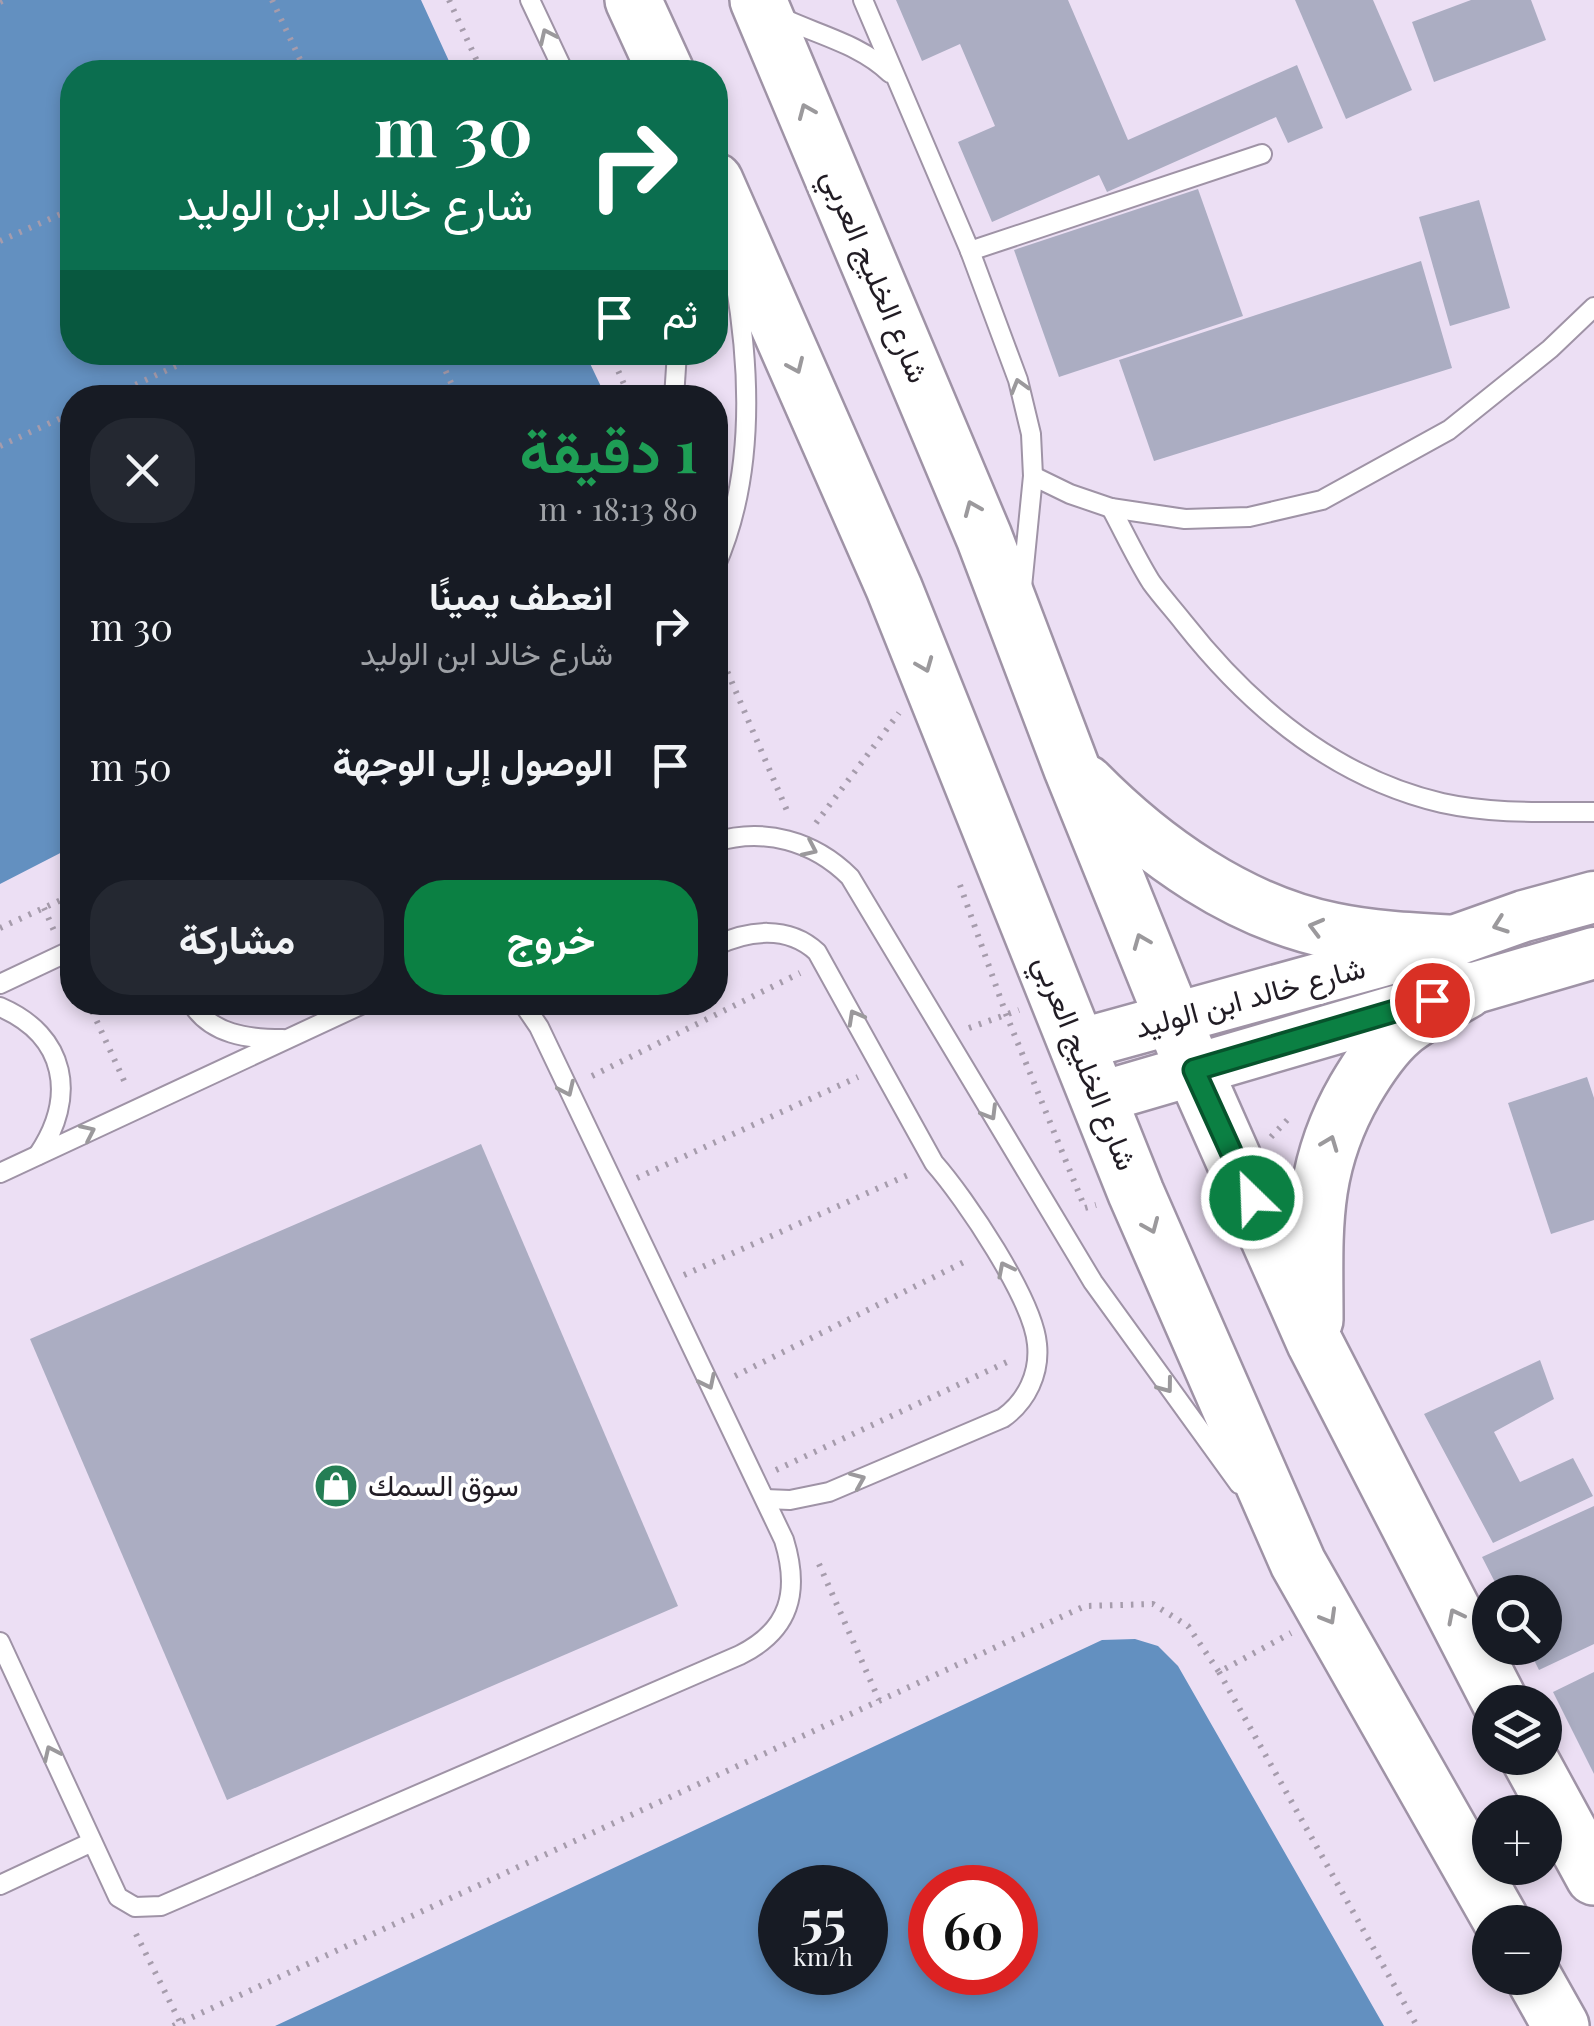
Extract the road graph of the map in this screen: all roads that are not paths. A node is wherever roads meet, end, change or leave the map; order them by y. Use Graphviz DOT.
graph roads {
  1 [pos="530,0"];
  2 [pos="632,0"];
  3 [pos="863,0"];
  4 [pos="760,3"];
  5 [pos="558,60"];
  6 [pos="660,60"];
  7 [pos="897,81"];
  8 [pos="1262,154"];
  9 [pos="728,214"];
  10 [pos="728,240"];
  11 [pos="970,251"];
  12 [pos="1594,307"];
  13 [pos="1033,476"];
  14 [pos="728,499"];
  15 [pos="1111,508"];
  16 [pos="1018,622"];
  17 [pos="1072,769"];
  18 [pos="1594,812"];
  19 [pos="728,840"];
  20 [pos="1594,897"];
  21 [pos="728,942"];
  22 [pos="1594,953"];
  23 [pos="60,956"];
  24 [pos="1457,967"];
  25 [pos="0,984"];
  26 [pos="0,1007"];
  27 [pos="202,1015"];
  28 [pos="339,1015"];
  29 [pos="531,1015"];
  30 [pos="1173,1020"];
  31 [pos="290,1038"];
  32 [pos="1078,1045"];
  33 [pos="1194,1070"];
  34 [pos="1098,1098"];
  35 [pos="37,1155"];
  36 [pos="0,1173"];
  37 [pos="1315,1343"];
  38 [pos="764,1499"];
  39 [pos="1298,1563"];
  40 [pos="0,1642"];
  41 [pos="1491,1685"];
  42 [pos="1539,1775"];
  43 [pos="92,1842"];
  44 [pos="1594,1877"];
  45 [pos="0,1885"];
  46 [pos="1492,1905"];
  47 [pos="1544,1995"];
  48 [pos="1561,2026"];
  5 -- 1 [label="lane, one-way"];
  2 -- 6 [label="main road"];
  3 -- 7 [label="lane"];
  4 -- 7 [label="lane"];
  16 -- 4 [label="main road, شارع الخليج العربي, one-way"];
  7 -- 11 [label="lane"];
  8 -- 11 [label="lane"];
  9 -- 32 [label="main road, شارع الخليج العربي, one-way"];
  10 -- 14 [label="lane"];
  13 -- 11 [label="lane, one-way"];
  12 -- 15 [label="lane"];
  13 -- 15 [label="lane"];
  13 -- 16 [label="lane"];
  15 -- 18 [label="lane"];
  16 -- 17 [label="main road, شارع الخليج العربي"];
  24 -- 17 [label="main road, one-way"];
  30 -- 17 [label="main road, شارع الخليج العربي, one-way"];
  19 -- 39 [label="lane, one-way"];
  20 -- 24 [label="main road, شارع خالد ابن الوليد, one-way"];
  38 -- 21 [label="lane, one-way"];
  22 -- 24 [label="main road, شارع خالد ابن الوليد"];
  23 -- 25 [label="lane"];
  24 -- 30 [label="main road, شارع خالد ابن الوليد"];
  24 -- 33 [label="main road, شارع خالد ابن الوليد"];
  37 -- 24 [label="main road, one-way"];
  26 -- 35 [label="lane"];
  27 -- 31 [label="lane"];
  28 -- 31 [label="lane"];
  29 -- 38 [label="lane, one-way"];
  30 -- 32 [label="main road, شارع خالد ابن الوليد"];
  30 -- 33 [label="main road, شارع الخليج العربي"];
  35 -- 31 [label="lane, one-way"];
  32 -- 34 [label="main road, شارع الخليج العربي"];
  33 -- 34 [label="main road, شارع خالد ابن الوليد"];
  33 -- 37 [label="main road, شارع الخليج العربي"];
  34 -- 39 [label="main road, شارع الخليج العربي, one-way"];
  35 -- 36 [label="lane"];
  41 -- 37 [label="main road, شارع الخليج العربي, one-way"];
  38 -- 43 [label="lane"];
  39 -- 46 [label="main road, شارع الخليج العربي, one-way"];
  43 -- 40 [label="lane, one-way"];
  42 -- 44 [label="main road"];
  43 -- 45 [label="lane"];
  47 -- 48 [label="main road"];
}
